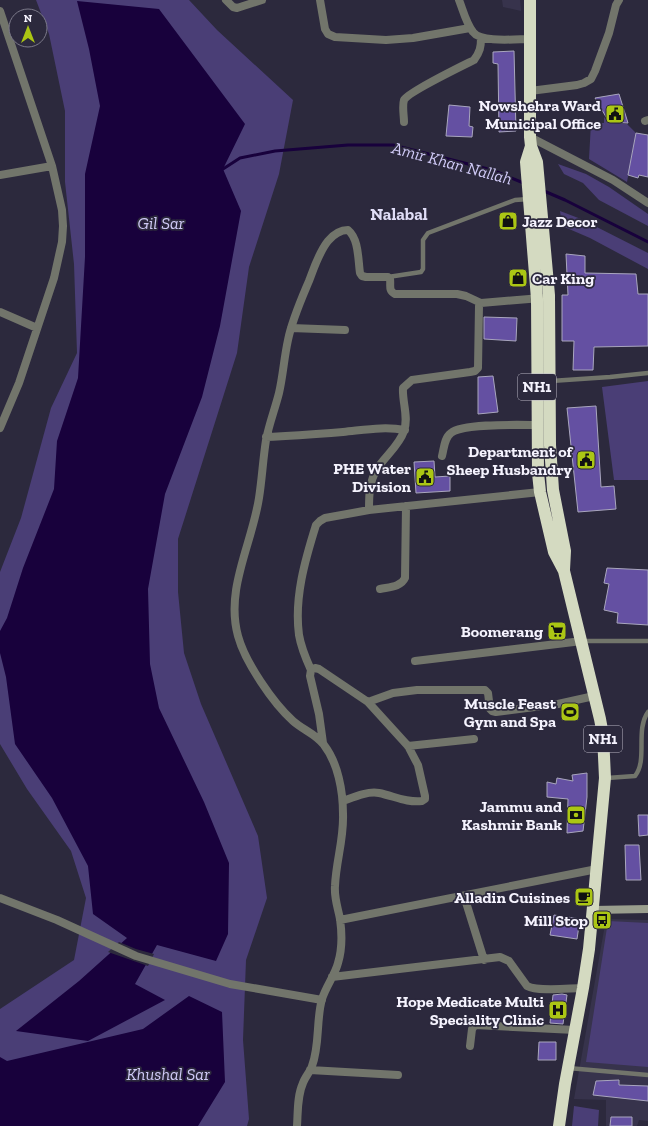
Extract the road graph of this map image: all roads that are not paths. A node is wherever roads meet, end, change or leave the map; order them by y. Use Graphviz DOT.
graph roads {
  1 [pos="226,0"];
  2 [pos="262,0"];
  3 [pos="320,0"];
  4 [pos="459,0"];
  5 [pos="530,0"];
  6 [pos="619,0"];
  7 [pos="0,11"];
  8 [pos="470,28"];
  9 [pos="481,38"];
  10 [pos="530,39"];
  11 [pos="530,91"];
  12 [pos="404,122"];
  13 [pos="531,141"];
  14 [pos="52,166"];
  15 [pos="0,175"];
  16 [pos="535,199"];
  17 [pos="648,203"];
  18 [pos="388,277"];
  19 [pos="549,295"];
  20 [pos="537,299"];
  21 [pos="481,303"];
  22 [pos="0,312"];
  23 [pos="37,328"];
  24 [pos="291,328"];
  25 [pos="345,330"];
  26 [pos="648,373"];
  27 [pos="543,381"];
  28 [pos="538,425"];
  29 [pos="0,428"];
  30 [pos="405,430"];
  31 [pos="266,437"];
  32 [pos="442,456"];
  33 [pos="540,492"];
  34 [pos="406,506"];
  35 [pos="369,510"];
  36 [pos="564,571"];
  37 [pos="380,589"];
  38 [pos="582,641"];
  39 [pos="648,641"];
  40 [pos="415,661"];
  41 [pos="311,670"];
  42 [pos="594,696"];
  43 [pos="368,702"];
  44 [pos="648,712"];
  45 [pos="474,739"];
  46 [pos="322,743"];
  47 [pos="408,746"];
  48 [pos="605,778"];
  49 [pos="342,801"];
  50 [pos="597,869"];
  51 [pos="464,896"];
  52 [pos="0,898"];
  53 [pos="648,909"];
  54 [pos="593,910"];
  55 [pos="340,920"];
  56 [pos="484,960"];
  57 [pos="332,977"];
  58 [pos="584,988"];
  59 [pos="322,1000"];
  60 [pos="575,1030"];
  61 [pos="470,1046"];
  62 [pos="568,1068"];
  63 [pos="310,1070"];
  64 [pos="398,1075"];
  65 [pos="648,1075"];
  66 [pos="297,1126"];
  67 [pos="559,1126"];
  1 -- 2 [label="street"];
  3 -- 8 [label="street"];
  4 -- 8 [label="street"];
  5 -- 10 [label="highway, NH1"];
  6 -- 11 [label="street"];
  7 -- 14 [label="street"];
  8 -- 9 [label="street"];
  9 -- 10 [label="street"];
  9 -- 12 [label="street"];
  10 -- 11 [label="highway, NH1"];
  11 -- 13 [label="highway, NH1"];
  13 -- 16 [label="highway, NH1"];
  13 -- 17 [label="street"];
  14 -- 15 [label="street"];
  14 -- 23 [label="street"];
  16 -- 18 [label="lane"];
  16 -- 19 [label="highway, NH1"];
  16 -- 20 [label="highway, NH1"];
  18 -- 21 [label="street"];
  18 -- 24 [label="street"];
  19 -- 20 [label="street"];
  19 -- 27 [label="highway, NH1"];
  20 -- 21 [label="street"];
  20 -- 27 [label="highway, NH1"];
  21 -- 30 [label="street"];
  22 -- 23 [label="street"];
  23 -- 29 [label="street"];
  24 -- 25 [label="street"];
  24 -- 31 [label="street"];
  26 -- 27 [label="lane"];
  27 -- 28 [label="highway, NH1"];
  27 -- 36 [label="highway, NH1"];
  28 -- 32 [label="street"];
  28 -- 33 [label="highway, NH1"];
  30 -- 31 [label="street"];
  30 -- 35 [label="street"];
  31 -- 46 [label="street"];
  33 -- 34 [label="street"];
  33 -- 36 [label="highway, NH1"];
  34 -- 35 [label="street"];
  34 -- 37 [label="street"];
  35 -- 41 [label="street"];
  36 -- 38 [label="highway, NH1"];
  38 -- 39 [label="lane"];
  38 -- 40 [label="street"];
  38 -- 42 [label="highway, NH1"];
  41 -- 43 [label="street"];
  41 -- 46 [label="street"];
  42 -- 43 [label="street"];
  42 -- 48 [label="highway, NH1"];
  43 -- 47 [label="street"];
  44 -- 48 [label="lane"];
  45 -- 47 [label="street"];
  46 -- 49 [label="street"];
  47 -- 49 [label="street"];
  48 -- 50 [label="highway, NH1"];
  49 -- 55 [label="street"];
  50 -- 51 [label="street"];
  50 -- 54 [label="highway, NH1"];
  51 -- 55 [label="street"];
  51 -- 56 [label="street"];
  52 -- 59 [label="street"];
  53 -- 54 [label="main road"];
  54 -- 58 [label="highway, NH1"];
  55 -- 57 [label="street"];
  56 -- 57 [label="street"];
  56 -- 58 [label="street"];
  57 -- 59 [label="street"];
  58 -- 60 [label="highway, NH1"];
  59 -- 63 [label="street"];
  60 -- 61 [label="street"];
  60 -- 62 [label="highway, NH1"];
  62 -- 65 [label="lane"];
  62 -- 67 [label="highway, NH1"];
  63 -- 64 [label="street"];
  63 -- 66 [label="street"];
}
